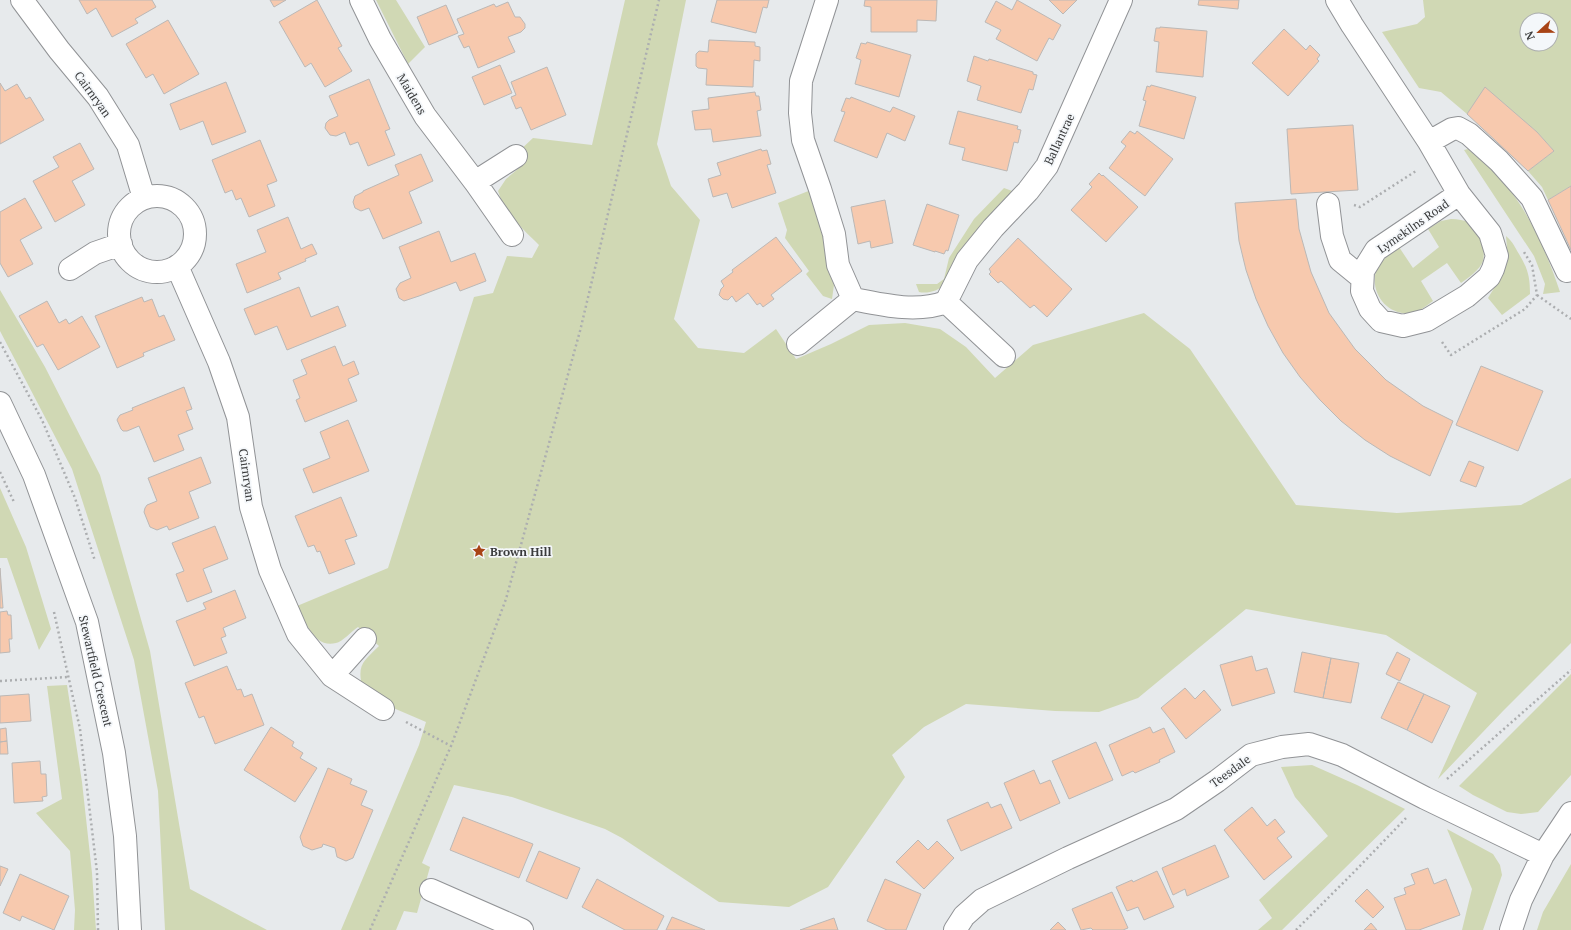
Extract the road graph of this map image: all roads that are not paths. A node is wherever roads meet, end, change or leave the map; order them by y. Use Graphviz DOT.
graph roads {
  1 [pos="22,0"];
  2 [pos="361,0"];
  3 [pos="827,0"];
  4 [pos="1121,0"];
  5 [pos="1337,0"];
  6 [pos="1434,149"];
  7 [pos="516,156"];
  8 [pos="474,182"];
  9 [pos="1459,194"];
  10 [pos="144,198"];
  11 [pos="1328,204"];
  12 [pos="512,235"];
  13 [pos="121,244"];
  14 [pos="177,266"];
  15 [pos="70,269"];
  16 [pos="1567,271"];
  17 [pos="1362,278"];
  18 [pos="853,299"];
  19 [pos="946,302"];
  20 [pos="798,344"];
  21 [pos="1004,356"];
  22 [pos="0,403"];
  23 [pos="365,639"];
  24 [pos="332,676"];
  25 [pos="383,709"];
  26 [pos="1571,813"];
  27 [pos="1543,855"];
  28 [pos="431,890"];
  29 [pos="130,930"];
  30 [pos="521,930"];
  31 [pos="955,930"];
  32 [pos="1511,930"];
  1 -- 10 [label="street, Cairnryan"];
  2 -- 8 [label="street, Maidens"];
  3 -- 18 [label="street"];
  4 -- 19 [label="street, Ballantrae"];
  5 -- 6 [label="street, Lymekilns Road"];
  6 -- 9 [label="street, Lymekilns Road"];
  6 -- 16 [label="street"];
  7 -- 8 [label="street"];
  8 -- 12 [label="street, Maidens"];
  9 -- 17 [label="street, Lymekilns Road"];
  9 -- 17 [label="street, Lymekilns Road"];
  10 -- 13 [label="street"];
  10 -- 14 [label="street"];
  11 -- 17 [label="street"];
  13 -- 14 [label="street"];
  13 -- 15 [label="street"];
  14 -- 24 [label="street, Cairnryan"];
  18 -- 19 [label="street"];
  18 -- 20 [label="street"];
  19 -- 21 [label="street"];
  22 -- 29 [label="street, Stewartfield Crescent"];
  23 -- 24 [label="street"];
  24 -- 25 [label="street, Cairnryan"];
  26 -- 27 [label="street"];
  27 -- 31 [label="street, Teesdale"];
  27 -- 32 [label="street"];
  28 -- 30 [label="street"];
}
